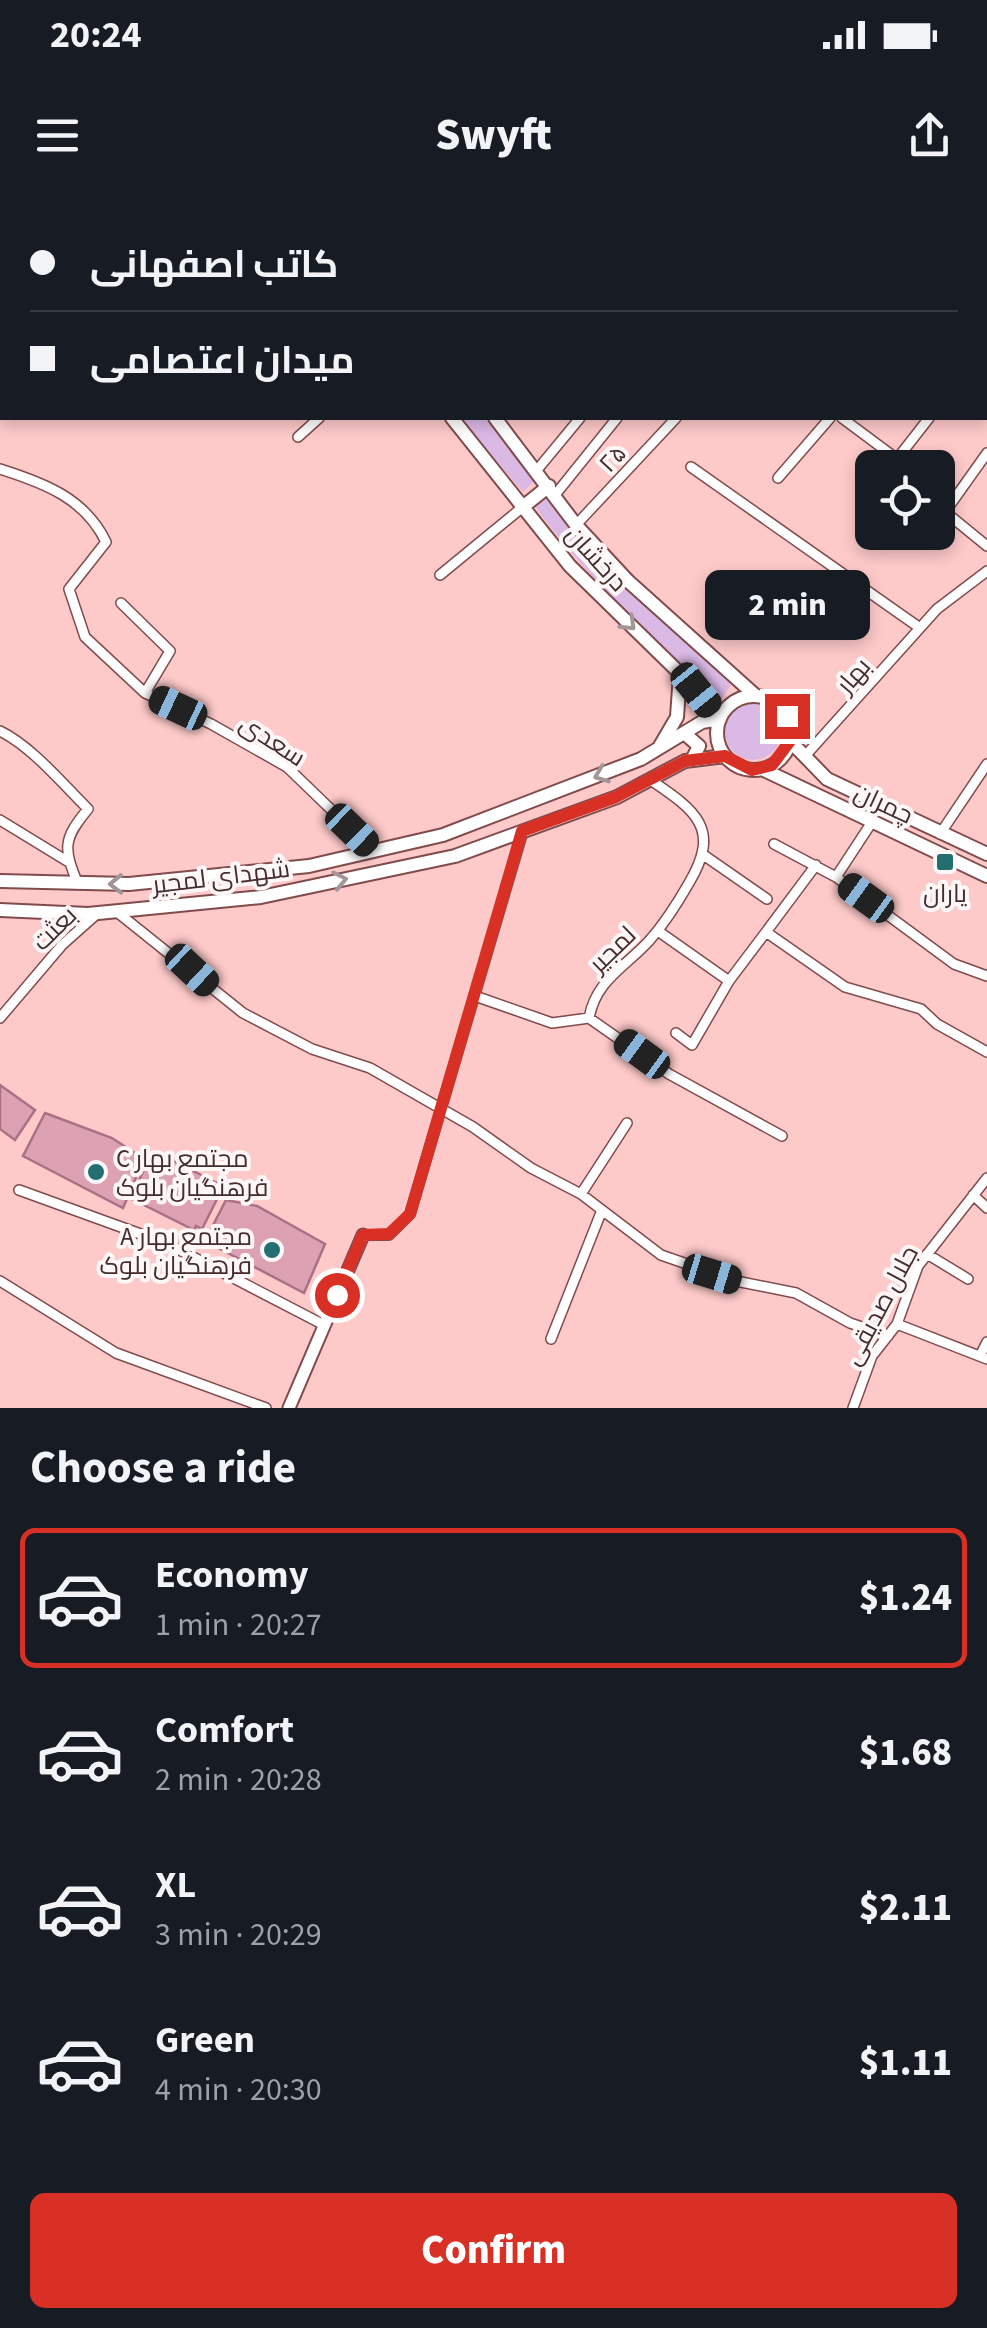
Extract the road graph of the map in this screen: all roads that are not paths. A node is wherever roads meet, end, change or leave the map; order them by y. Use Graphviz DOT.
graph roads {
  1 [pos="315,420"];
  2 [pos="454,420"];
  3 [pos="497,420"];
  4 [pos="578,420"];
  5 [pos="615,420"];
  6 [pos="674,420"];
  7 [pos="828,420"];
  8 [pos="845,420"];
  9 [pos="928,420"];
  10 [pos="298,437"];
  11 [pos="883,450"];
  12 [pos="908,450"];
  13 [pos="987,453"];
  14 [pos="691,467"];
  15 [pos="0,469"];
  16 [pos="537,470"];
  17 [pos="778,478"];
  18 [pos="552,490"];
  19 [pos="955,492"];
  20 [pos="524,506"];
  21 [pos="955,520"];
  22 [pos="576,525"];
  23 [pos="987,546"];
  24 [pos="987,570"];
  25 [pos="440,575"];
  26 [pos="121,603"];
  27 [pos="920,628"];
  28 [pos="680,674"];
  29 [pos="145,693"];
  30 [pos="756,696"];
  31 [pos="720,718"];
  32 [pos="0,731"];
  33 [pos="684,733"];
  34 [pos="790,741"];
  35 [pos="660,748"];
  36 [pos="725,756"];
  37 [pos="806,756"];
  38 [pos="692,760"];
  39 [pos="987,764"];
  40 [pos="762,769"];
  41 [pos="650,780"];
  42 [pos="0,820"];
  43 [pos="872,822"];
  44 [pos="522,831"];
  45 [pos="940,834"];
  46 [pos="774,844"];
  47 [pos="374,851"];
  48 [pos="987,854"];
  49 [pos="705,856"];
  50 [pos="69,863"];
  51 [pos="816,865"];
  52 [pos="987,876"];
  53 [pos="836,877"];
  54 [pos="0,882"];
  55 [pos="78,884"];
  56 [pos="767,899"];
  57 [pos="0,910"];
  58 [pos="116,912"];
  59 [pos="98,914"];
  60 [pos="658,931"];
  61 [pos="766,932"];
  62 [pos="987,976"];
  63 [pos="730,980"];
  64 [pos="475,996"];
  65 [pos="0,1018"];
  66 [pos="590,1018"];
  67 [pos="676,1033"];
  68 [pos="987,1052"];
  69 [pos="443,1111"];
  70 [pos="627,1124"];
  71 [pos="782,1136"];
  72 [pos="987,1178"];
  73 [pos="18,1190"];
  74 [pos="581,1194"];
  75 [pos="972,1196"];
  76 [pos="987,1208"];
  77 [pos="602,1210"];
  78 [pos="363,1235"];
  79 [pos="928,1254"];
  80 [pos="968,1279"];
  81 [pos="0,1281"];
  82 [pos="324,1324"];
  83 [pos="897,1324"];
  84 [pos="888,1336"];
  85 [pos="551,1339"];
  86 [pos="987,1342"];
  87 [pos="983,1358"];
  88 [pos="266,1408"];
  89 [pos="289,1408"];
  90 [pos="853,1408"];
  1 -- 10 [label="street"];
  2 -- 20 [label="main road, درخشان"];
  3 -- 16 [label="main road, درخشان"];
  4 -- 16 [label="street"];
  5 -- 18 [label="street"];
  6 -- 22 [label="street, ۲۵"];
  7 -- 17 [label="street"];
  8 -- 11 [label="street"];
  9 -- 12 [label="street"];
  13 -- 19 [label="street"];
  14 -- 27 [label="street"];
  15 -- 29 [label="street, سعدی"];
  16 -- 18 [label="main road, درخشان"];
  18 -- 20 [label="main road"];
  18 -- 22 [label="main road, درخشان"];
  20 -- 25 [label="street"];
  20 -- 28 [label="main road, درخشان, one-way"];
  21 -- 23 [label="street"];
  22 -- 30 [label="main road, درخشان"];
  24 -- 27 [label="street, بهار"];
  26 -- 29 [label="street"];
  27 -- 37 [label="street, بهار"];
  28 -- 31 [label="main road, درخشان"];
  28 -- 35 [label="main road"];
  29 -- 47 [label="street, سعدی"];
  30 -- 31 [label="main road"];
  30 -- 34 [label="main road"];
  31 -- 33 [label="main road, شهدای لمجیر"];
  31 -- 36 [label="main road"];
  32 -- 50 [label="street"];
  33 -- 35 [label="main road, شهدای لمجیر"];
  33 -- 38 [label="main road"];
  34 -- 37 [label="main road, چمران"];
  34 -- 40 [label="main road"];
  35 -- 47 [label="main road, شهدای لمجیر, one-way"];
  36 -- 38 [label="main road, شهدای لمجیر"];
  36 -- 40 [label="main road"];
  37 -- 45 [label="main road, چمران"];
  38 -- 41 [label="main road, شهدای لمجیر"];
  39 -- 45 [label="street"];
  40 -- 43 [label="main road, چمران"];
  41 -- 44 [label="main road, شهدای لمجیر"];
  41 -- 49 [label="street"];
  42 -- 50 [label="street"];
  43 -- 52 [label="main road, چمران"];
  43 -- 53 [label="street"];
  58 -- 44 [label="main road, شهدای لمجیر, one-way"];
  44 -- 64 [label="street"];
  45 -- 48 [label="main road, چمران"];
  46 -- 51 [label="street"];
  47 -- 55 [label="main road, شهدای لمجیر, one-way"];
  49 -- 56 [label="street"];
  49 -- 60 [label="street, لمجیر"];
  50 -- 55 [label="street"];
  51 -- 53 [label="street"];
  51 -- 61 [label="street"];
  53 -- 62 [label="street"];
  54 -- 55 [label="main road, شهدای لمجیر"];
  57 -- 59 [label="main road, شهدای لمجیر"];
  58 -- 59 [label="main road, شهدای لمجیر"];
  58 -- 69 [label="street"];
  59 -- 65 [label="street, بعثت"];
  60 -- 63 [label="street"];
  60 -- 66 [label="street, لمجیر"];
  61 -- 63 [label="street"];
  61 -- 68 [label="street"];
  63 -- 67 [label="street"];
  64 -- 66 [label="street"];
  64 -- 69 [label="street"];
  66 -- 71 [label="street"];
  69 -- 74 [label="street"];
  69 -- 78 [label="street"];
  70 -- 74 [label="street"];
  72 -- 75 [label="street, جلال صدیقی"];
  73 -- 82 [label="street"];
  74 -- 77 [label="street"];
  75 -- 76 [label="street"];
  75 -- 79 [label="street, جلال صدیقی"];
  77 -- 84 [label="street"];
  77 -- 85 [label="street"];
  78 -- 82 [label="street"];
  79 -- 80 [label="street"];
  79 -- 83 [label="street, جلال صدیقی"];
  81 -- 88 [label="street"];
  82 -- 89 [label="street"];
  83 -- 84 [label="street, جلال صدیقی"];
  83 -- 87 [label="street"];
  84 -- 90 [label="street, جلال صدیقی"];
  86 -- 87 [label="street"];
}
